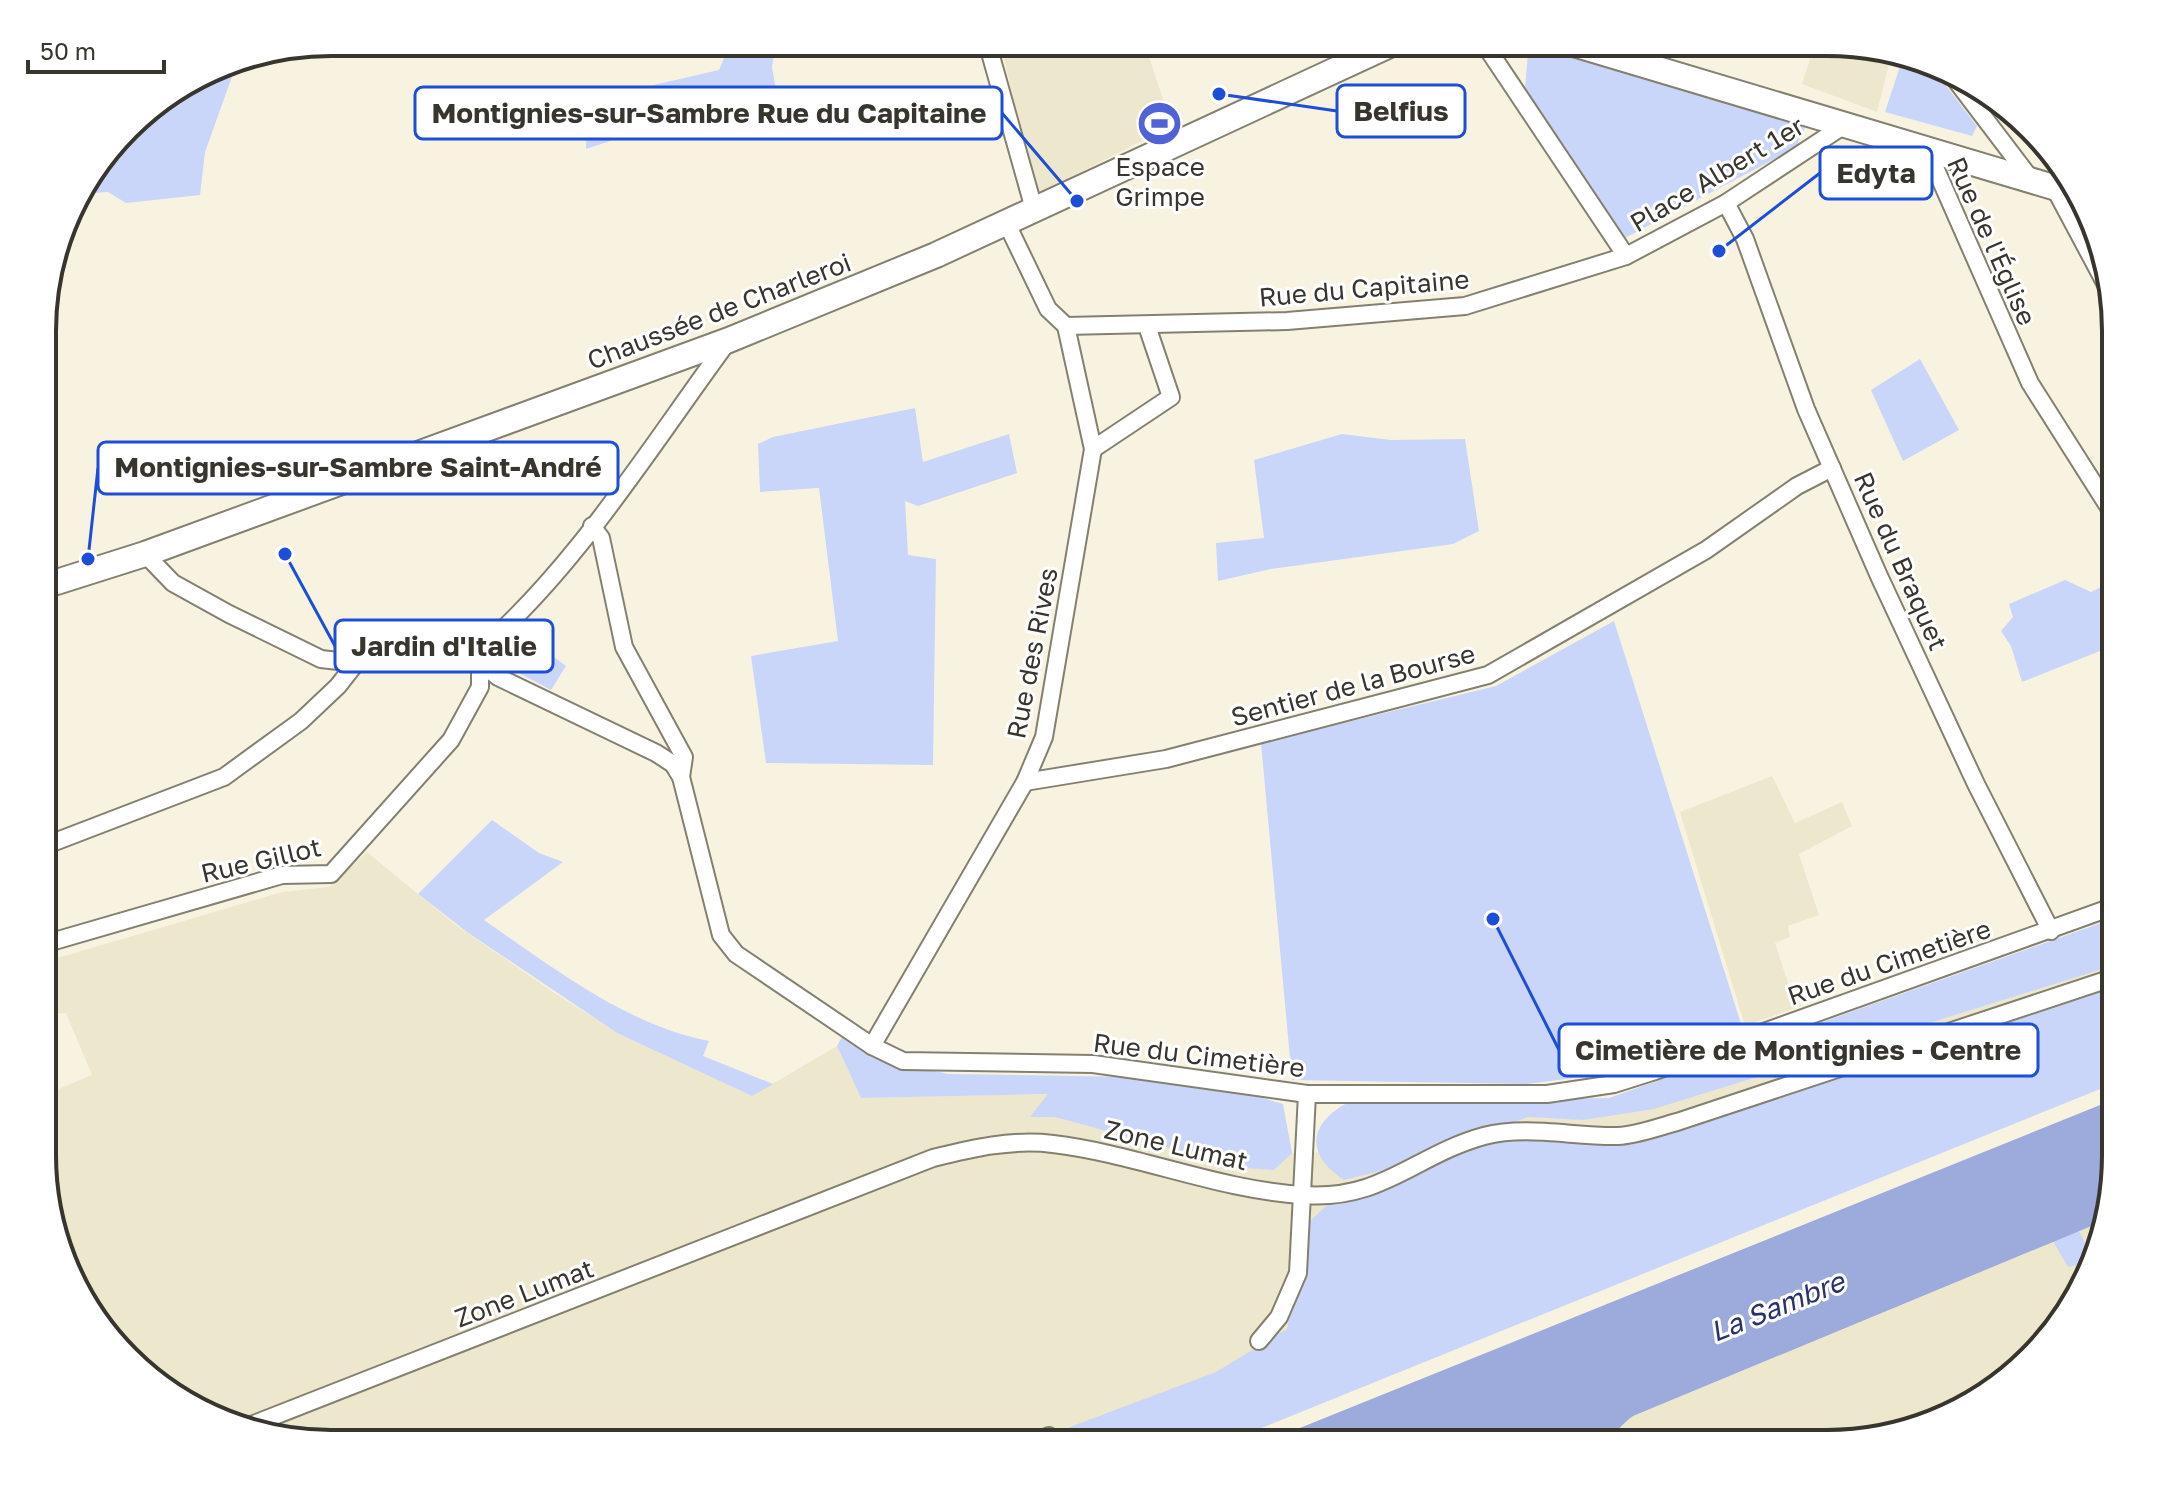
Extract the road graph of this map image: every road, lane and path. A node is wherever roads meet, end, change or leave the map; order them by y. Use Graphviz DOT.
graph roads {
  1 [pos="992,57"];
  2 [pos="1363,57"];
  3 [pos="1493,57"];
  4 [pos="1618,57"];
  5 [pos="1966,94"];
  6 [pos="1846,124"];
  7 [pos="1926,147"];
  8 [pos="2030,178"];
  9 [pos="2064,191"];
  10 [pos="2068,199"];
  11 [pos="1726,203"];
  12 [pos="1034,209"];
  13 [pos="2068,218"];
  14 [pos="1006,222"];
  15 [pos="2083,231"];
  16 [pos="1626,256"];
  17 [pos="2094,264"];
  18 [pos="1066,326"];
  19 [pos="1147,326"];
  20 [pos="729,340"];
  21 [pos="1093,449"];
  22 [pos="1832,468"];
  23 [pos="2101,495"];
  24 [pos="592,526"];
  25 [pos="145,554"];
  26 [pos="56,582"];
  27 [pos="477,660"];
  28 [pos="356,663"];
  29 [pos="681,777"];
  30 [pos="1025,782"];
  31 [pos="57,841"];
  32 [pos="2101,911"];
  33 [pos="2051,931"];
  34 [pos="57,940"];
  35 [pos="2101,982"];
  36 [pos="872,1046"];
  37 [pos="1307,1094"];
  38 [pos="1300,1195"];
  39 [pos="1259,1341"];
  40 [pos="261,1421"];
  1 -- 12 [label="street"];
  2 -- 12 [label="main road, Chaussée de Charleroi"];
  3 -- 16 [label="street, Place Albert 1er"];
  4 -- 6 [label="main road"];
  5 -- 8 [label="street"];
  6 -- 7 [label="main road"];
  6 -- 11 [label="street, Place Albert 1er"];
  7 -- 8 [label="main road"];
  7 -- 23 [label="street, Rue de l'Église"];
  8 -- 9 [label="main road"];
  10 -- 13 [label="street"];
  11 -- 16 [label="street, Place Albert 1er"];
  11 -- 22 [label="street, Rue du Braquet"];
  12 -- 14 [label="main road, Chaussée de Charleroi"];
  13 -- 15 [label="street"];
  13 -- 17 [label="street"];
  14 -- 18 [label="street"];
  14 -- 20 [label="main road, Chaussée de Charleroi"];
  16 -- 19 [label="street, Rue du Capitaine"];
  18 -- 19 [label="street, Rue du Capitaine"];
  18 -- 21 [label="street, Rue des Rives"];
  19 -- 21 [label="street"];
  20 -- 24 [label="street"];
  20 -- 25 [label="main road, Chaussée de Charleroi"];
  21 -- 30 [label="street, Rue des Rives"];
  22 -- 30 [label="street, Sentier de la Bourse"];
  22 -- 33 [label="street, Rue du Braquet"];
  24 -- 27 [label="street"];
  24 -- 29 [label="street, Rue du Cimetière"];
  25 -- 26 [label="main road, Chaussée de Charleroi"];
  25 -- 28 [label="street"];
  27 -- 28 [label="street"];
  27 -- 29 [label="street"];
  27 -- 34 [label="street, Rue Gillot"];
  28 -- 31 [label="street"];
  29 -- 36 [label="street, Rue du Cimetière"];
  30 -- 36 [label="street, Rue des Rives"];
  32 -- 33 [label="street, Rue du Cimetière"];
  33 -- 37 [label="street, Rue du Cimetière"];
  35 -- 38 [label="street, Zone Lumat"];
  36 -- 37 [label="street, Rue du Cimetière"];
  37 -- 38 [label="street"];
  38 -- 39 [label="street"];
  38 -- 40 [label="street, Zone Lumat"];
}
